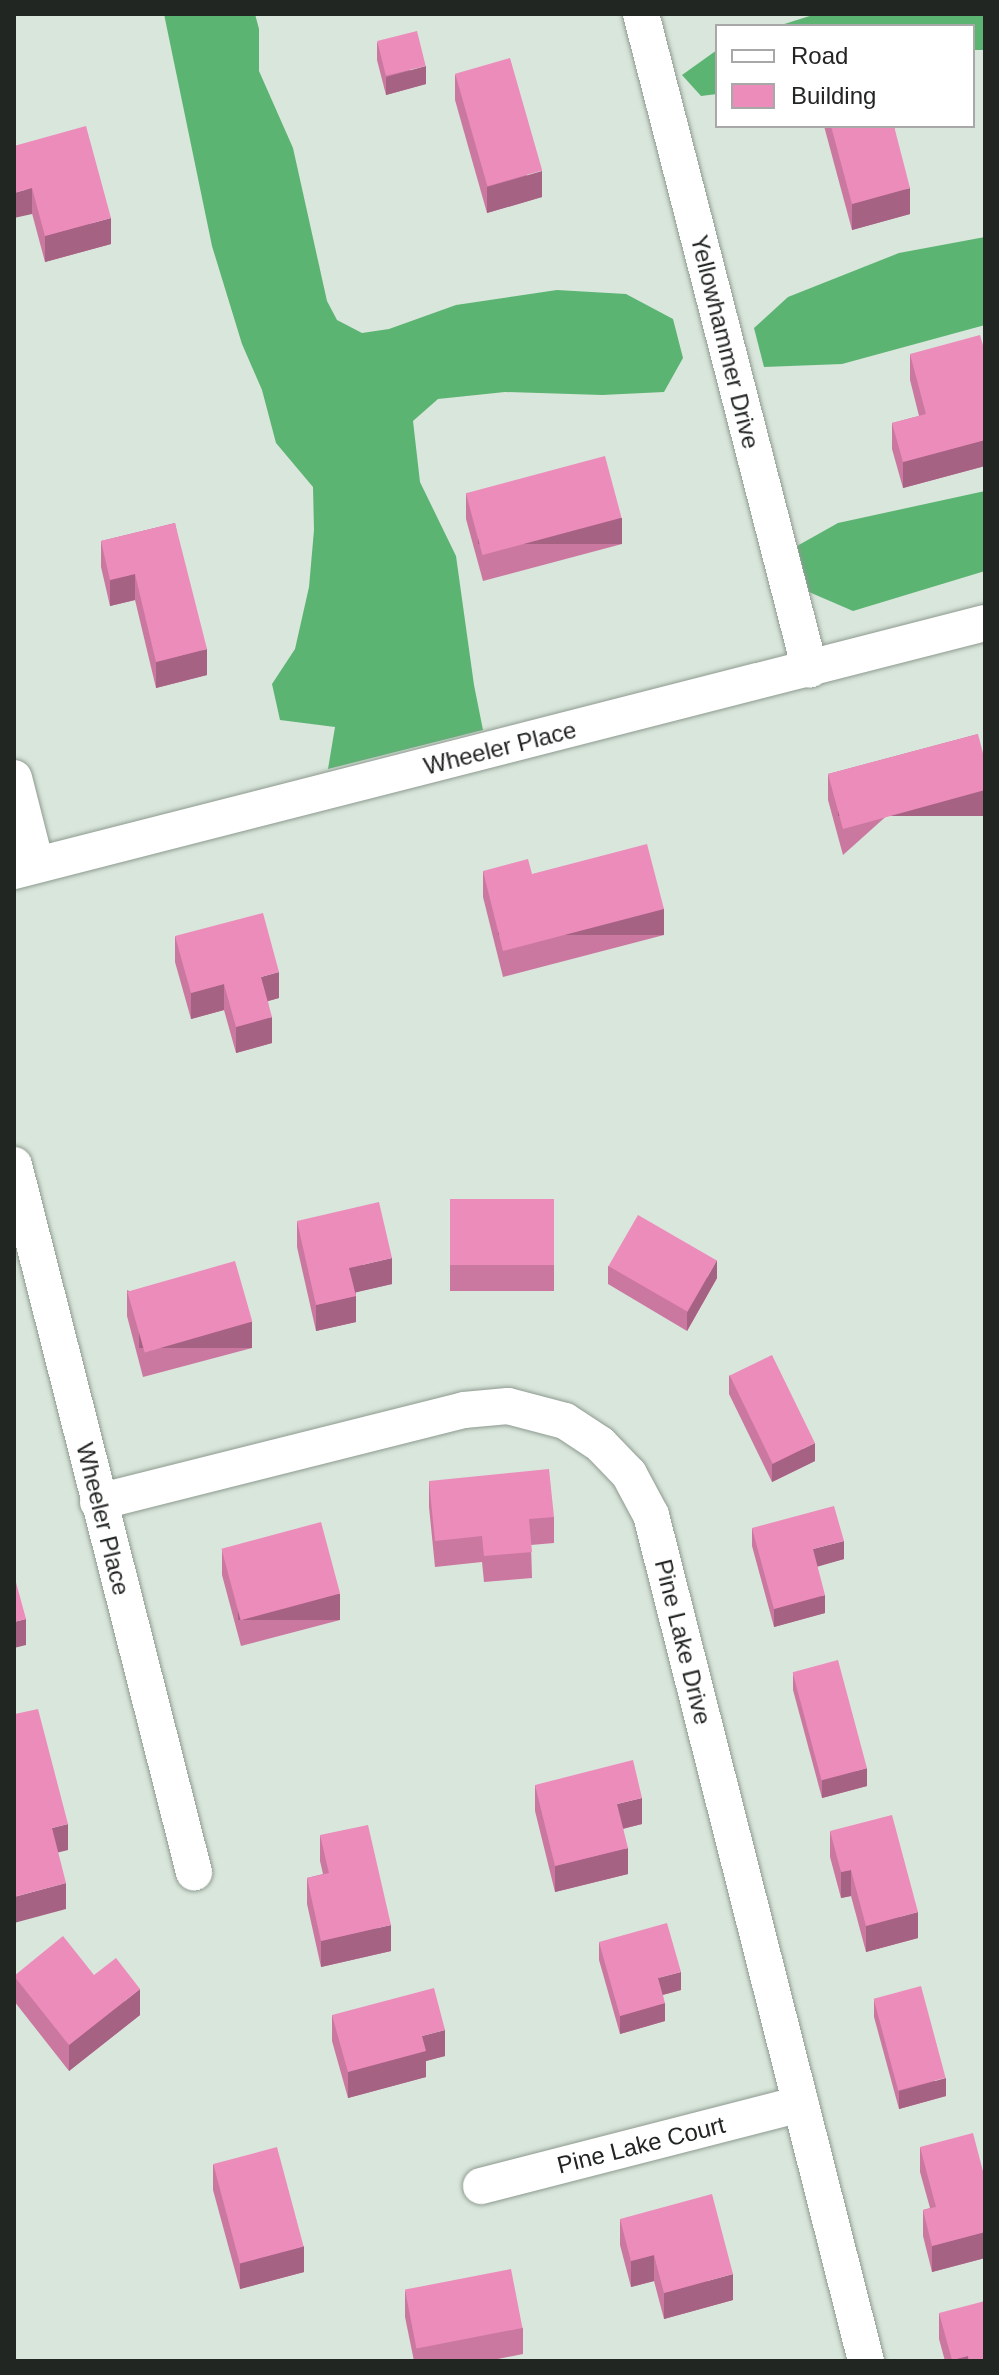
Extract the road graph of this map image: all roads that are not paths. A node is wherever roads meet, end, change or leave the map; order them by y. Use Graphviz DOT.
graph roads {
  1 [pos="641,14"];
  2 [pos="985,623"];
  3 [pos="810,670"];
  4 [pos="14,778"];
  5 [pos="25,868"];
  6 [pos="14,1165"];
  7 [pos="98,1502"];
  8 [pos="194,1872"];
  9 [pos="801,2104"];
  10 [pos="481,2186"];
  11 [pos="866,2361"];
  1 -- 3 [label="street, Yellowhammer Drive"];
  2 -- 3 [label="street, Wheeler Place"];
  3 -- 5 [label="street, Wheeler Place"];
  4 -- 5 [label="street"];
  6 -- 7 [label="street, Wheeler Place"];
  7 -- 8 [label="street, Wheeler Place"];
  7 -- 9 [label="street, Pine Lake Drive"];
  9 -- 10 [label="street, Pine Lake Court"];
  9 -- 11 [label="street, Pine Lake Drive"];
}
